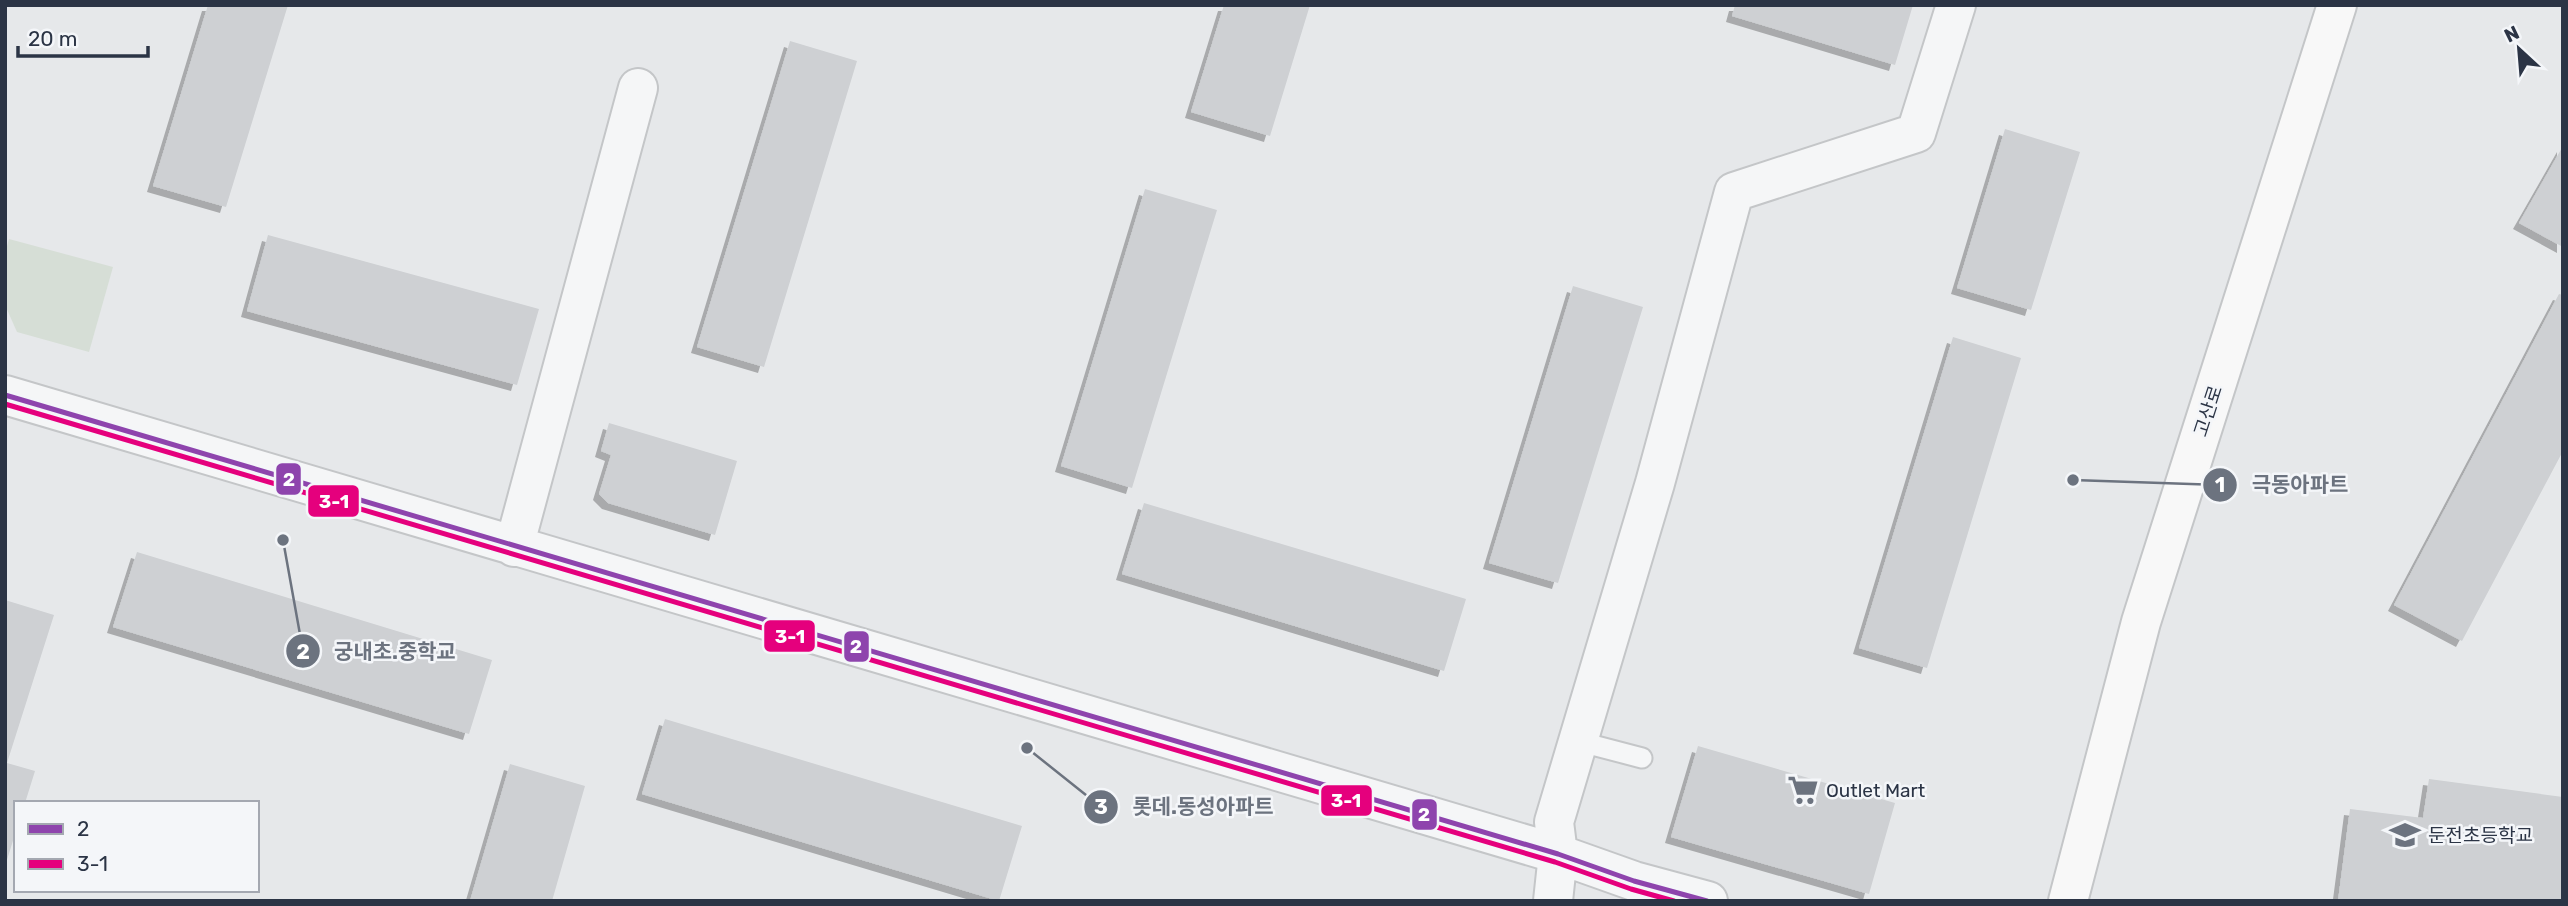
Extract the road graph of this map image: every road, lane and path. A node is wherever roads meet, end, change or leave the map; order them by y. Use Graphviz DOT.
graph roads {
  1 [pos="1956,5"];
  2 [pos="2336,5"];
  3 [pos="638,88"];
  4 [pos="5,395"];
  5 [pos="514,547"];
  6 [pos="1577,741"];
  7 [pos="1642,758"];
  8 [pos="1558,854"];
  9 [pos="1553,901"];
  10 [pos="1708,901"];
  11 [pos="2068,901"];
  1 -- 6 [label="street"];
  2 -- 11 [label="street, 고산로"];
  3 -- 5 [label="street"];
  4 -- 5 [label="street"];
  5 -- 8 [label="street"];
  6 -- 7 [label="lane"];
  6 -- 8 [label="street"];
  8 -- 9 [label="street"];
  8 -- 10 [label="street"];
}
